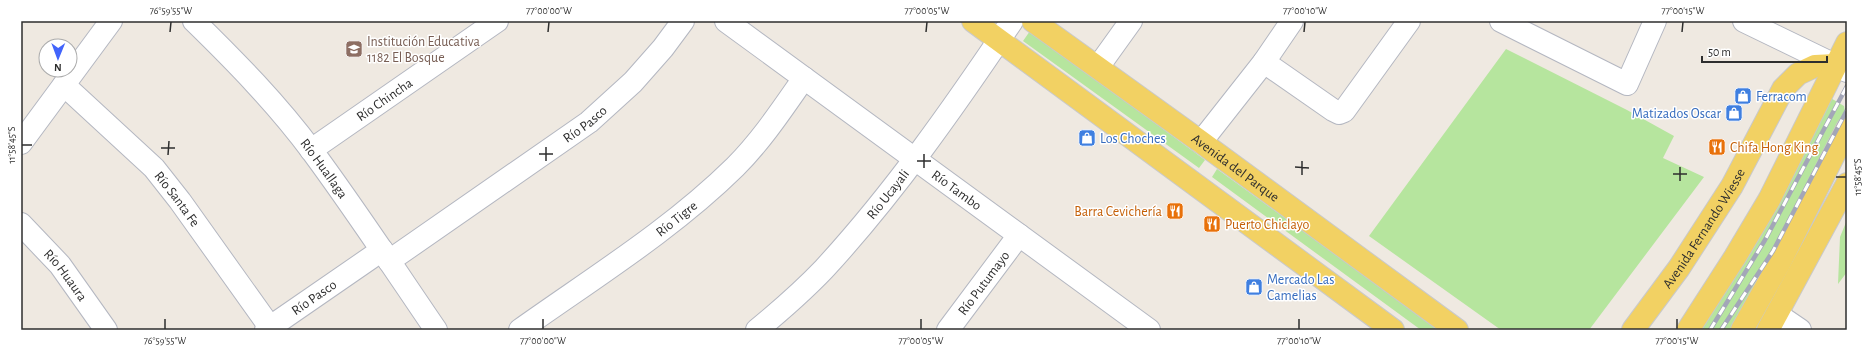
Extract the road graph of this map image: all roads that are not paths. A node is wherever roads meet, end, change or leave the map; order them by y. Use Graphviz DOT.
graph roads {
  1 [pos="111,21"];
  2 [pos="194,21"];
  3 [pos="497,21"];
  4 [pos="683,21"];
  5 [pos="726,21"];
  6 [pos="973,21"];
  7 [pos="1012,21"];
  8 [pos="1033,21"];
  9 [pos="1131,21"];
  10 [pos="1292,21"];
  11 [pos="1408,21"];
  12 [pos="1501,21"];
  13 [pos="1655,21"];
  14 [pos="1744,21"];
  15 [pos="999,40"];
  16 [pos="1847,42"];
  17 [pos="1264,62"];
  18 [pos="1098,67"];
  19 [pos="1841,68"];
  20 [pos="804,78"];
  21 [pos="64,85"];
  22 [pos="1847,129"];
  23 [pos="1201,142"];
  24 [pos="21,143"];
  25 [pos="311,150"];
  26 [pos="915,159"];
  27 [pos="1847,184"];
  28 [pos="21,224"];
  29 [pos="1019,235"];
  30 [pos="385,256"];
  31 [pos="1773,322"];
  32 [pos="269,329"];
  33 [pos="106,330"];
  34 [pos="436,330"];
  35 [pos="520,330"];
  36 [pos="757,330"];
  37 [pos="948,330"];
  38 [pos="1149,330"];
  39 [pos="1393,330"];
  40 [pos="1457,330"];
  41 [pos="1632,330"];
  42 [pos="1688,330"];
  43 [pos="1742,330"];
  44 [pos="1800,330"];
  1 -- 21 [label="street"];
  2 -- 25 [label="street, Río Huallaga"];
  3 -- 25 [label="street, Río Chincha"];
  4 -- 30 [label="street, Río Pasco"];
  5 -- 20 [label="street, Río Tambo"];
  6 -- 15 [label="main road"];
  7 -- 15 [label="street, Río Ucayali"];
  8 -- 18 [label="main road, Avenida del Parque"];
  9 -- 18 [label="street"];
  10 -- 17 [label="street"];
  11 -- 17 [label="street"];
  12 -- 13 [label="street"];
  14 -- 19 [label="street"];
  15 -- 26 [label="street, Río Ucayali"];
  15 -- 39 [label="main road"];
  16 -- 19 [label="main road"];
  17 -- 23 [label="street"];
  18 -- 23 [label="main road, Avenida del Parque"];
  19 -- 41 [label="main road, Avenida Fernando Wiesse"];
  19 -- 42 [label="main road"];
  20 -- 26 [label="street, Río Tambo"];
  20 -- 35 [label="street, Río Tigre"];
  21 -- 24 [label="street"];
  21 -- 32 [label="street, Río Santa Fe"];
  22 -- 43 [label="main road"];
  23 -- 40 [label="main road, Avenida del Parque"];
  25 -- 30 [label="street, Río Huallaga"];
  26 -- 29 [label="street, Río Tambo"];
  26 -- 36 [label="street, Río Ucayali"];
  27 -- 31 [label="main road"];
  28 -- 33 [label="street, Río Huaura"];
  29 -- 37 [label="street, Río Putumayo"];
  29 -- 38 [label="street, Río Tambo"];
  30 -- 32 [label="street, Río Pasco"];
  30 -- 34 [label="street, Río Huallaga"];
  31 -- 44 [label="street"];
}
